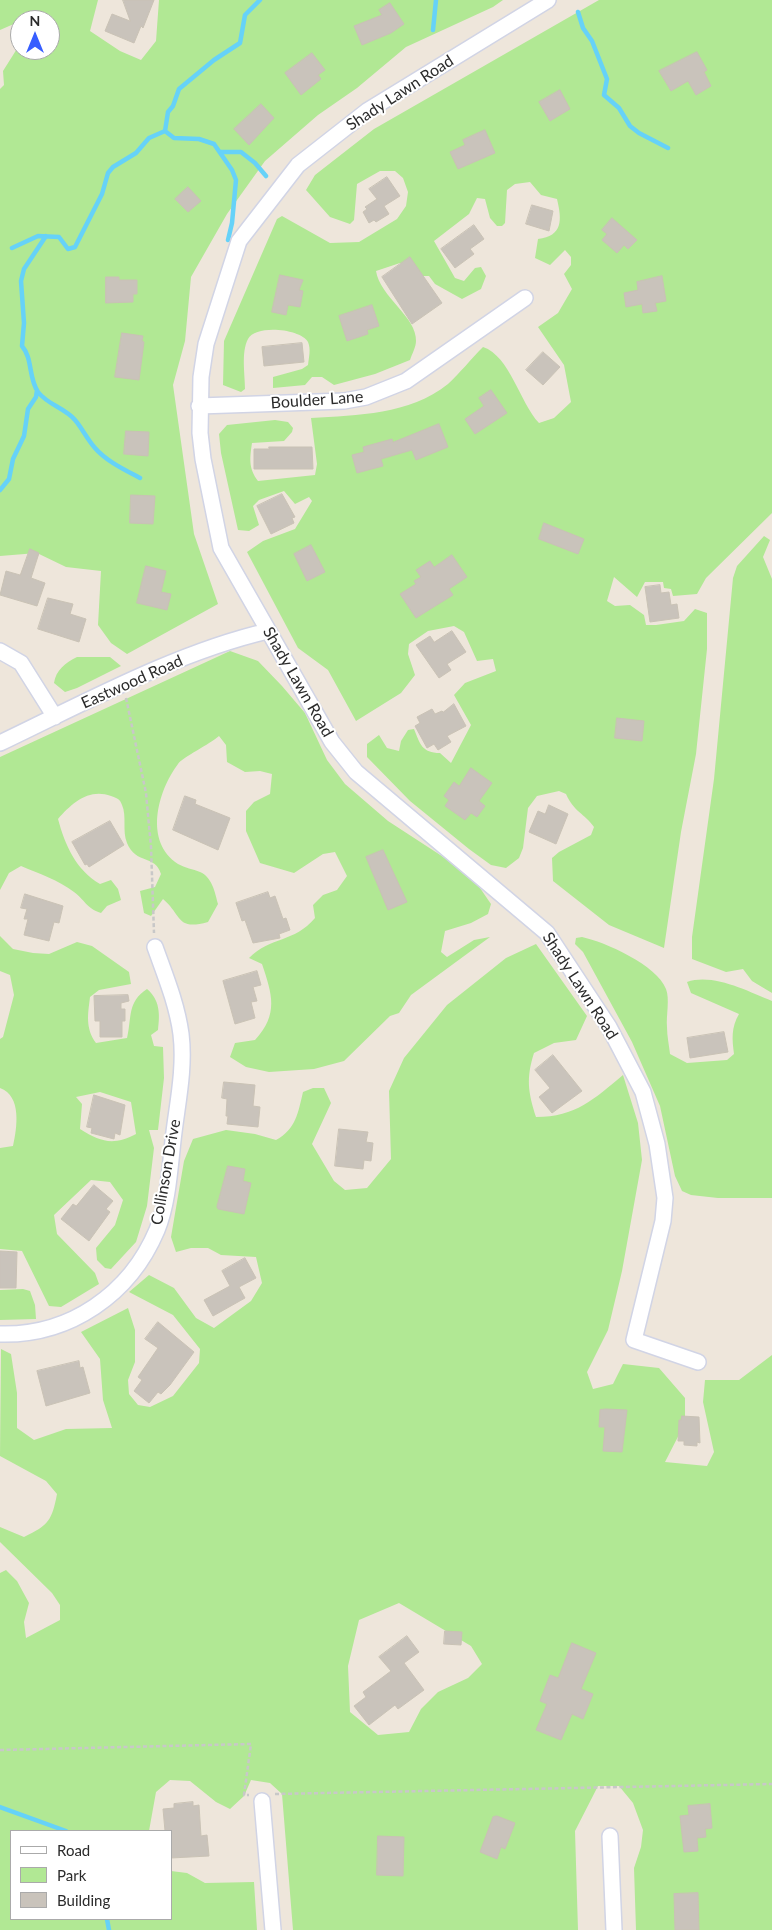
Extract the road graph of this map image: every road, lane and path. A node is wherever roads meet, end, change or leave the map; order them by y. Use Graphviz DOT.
graph roads {
  1 [pos="548,0"];
  2 [pos="525,298"];
  3 [pos="199,406"];
  4 [pos="268,631"];
  5 [pos="0,651"];
  6 [pos="124,685"];
  7 [pos="55,717"];
  8 [pos="0,743"];
  9 [pos="155,947"];
  10 [pos="0,1334"];
  11 [pos="698,1362"];
  12 [pos="0,1750"];
  13 [pos="772,1784"];
  14 [pos="262,1797"];
  15 [pos="610,1836"];
  16 [pos="273,1930"];
  17 [pos="614,1930"];
  1 -- 3 [label="street, Shady Lawn Road"];
  2 -- 3 [label="street, Boulder Lane"];
  3 -- 4 [label="street, Shady Lawn Road"];
  4 -- 6 [label="street, Eastwood Road"];
  4 -- 11 [label="street, Shady Lawn Road"];
  5 -- 7 [label="street"];
  6 -- 7 [label="street, Eastwood Road"];
  6 -- 9 [label="path"];
  7 -- 8 [label="street, Eastwood Road"];
  9 -- 10 [label="street, Collinson Drive"];
  12 -- 14 [label="path"];
  13 -- 14 [label="path"];
  14 -- 16 [label="street"];
  15 -- 17 [label="street"];
}
